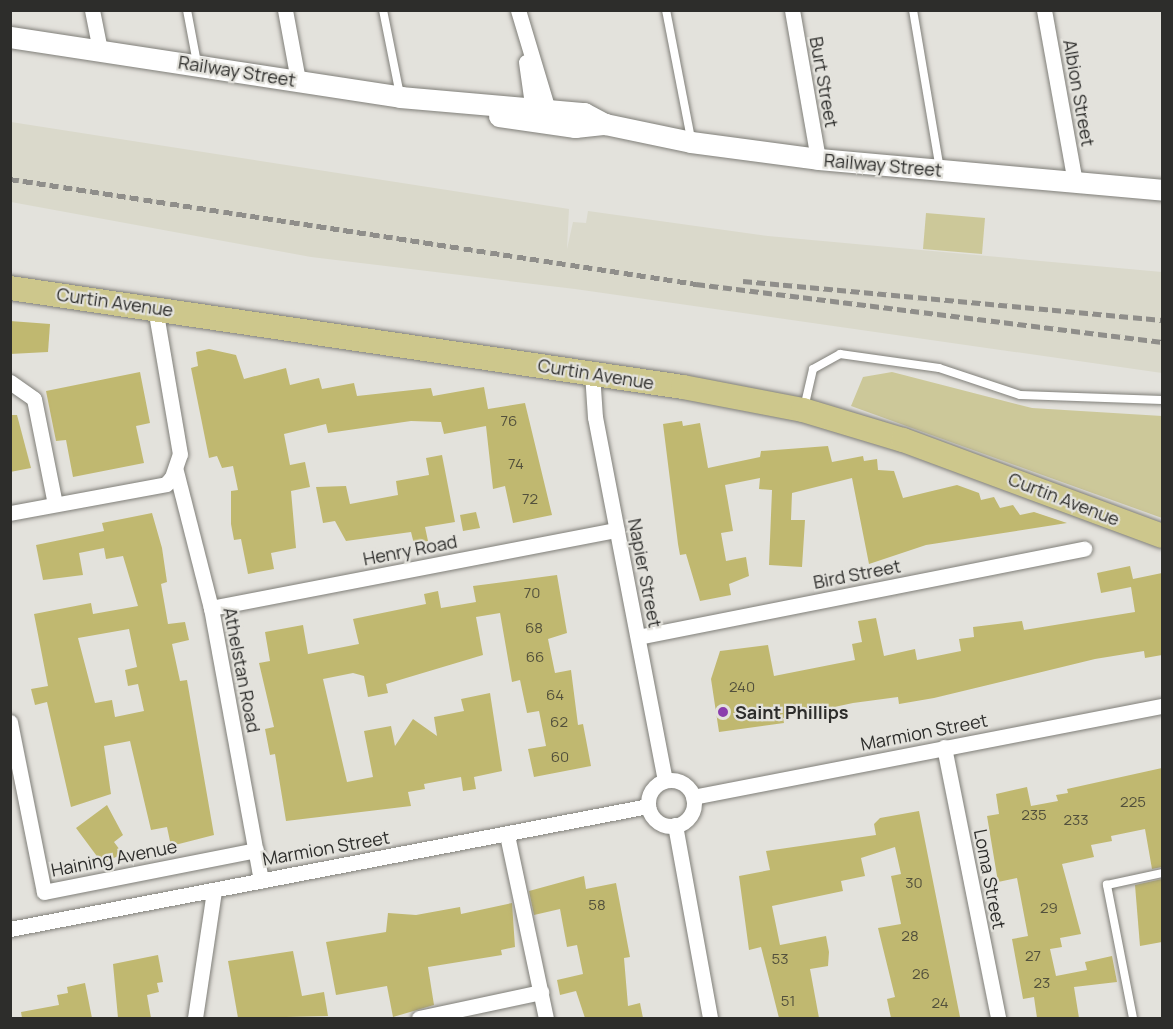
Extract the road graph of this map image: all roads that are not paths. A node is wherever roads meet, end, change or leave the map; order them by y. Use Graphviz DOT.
graph roads {
  1 [pos="92,10"];
  2 [pos="187,10"];
  3 [pos="285,10"];
  4 [pos="383,10"];
  5 [pos="518,10"];
  6 [pos="666,10"];
  7 [pos="792,10"];
  8 [pos="913,10"];
  9 [pos="1044,10"];
  10 [pos="10,37"];
  11 [pos="100,50"];
  12 [pos="197,65"];
  13 [pos="298,80"];
  14 [pos="400,97"];
  15 [pos="542,115"];
  16 [pos="691,142"];
  17 [pos="818,159"];
  18 [pos="940,170"];
  19 [pos="1075,183"];
  20 [pos="1162,190"];
  21 [pos="10,288"];
  22 [pos="155,307"];
  23 [pos="592,373"];
  24 [pos="10,382"];
  25 [pos="1162,400"];
  26 [pos="803,410"];
  27 [pos="176,471"];
  28 [pos="55,504"];
  29 [pos="10,513"];
  30 [pos="617,530"];
  31 [pos="1162,536"];
  32 [pos="1084,549"];
  33 [pos="211,608"];
  34 [pos="638,637"];
  35 [pos="1162,706"];
  36 [pos="10,722"];
  37 [pos="944,747"];
  38 [pos="666,780"];
  39 [pos="693,797"];
  40 [pos="648,806"];
  41 [pos="675,825"];
  42 [pos="507,835"];
  43 [pos="256,850"];
  44 [pos="1162,873"];
  45 [pos="261,880"];
  46 [pos="214,891"];
  47 [pos="10,929"];
  48 [pos="541,992"];
  49 [pos="195,1018"];
  50 [pos="428,1018"];
  51 [pos="546,1018"];
  52 [pos="710,1018"];
  53 [pos="998,1018"];
  54 [pos="1133,1018"];
  1 -- 11 [label="street"];
  2 -- 12 [label="lane"];
  3 -- 13 [label="street"];
  4 -- 14 [label="lane"];
  5 -- 15 [label="street"];
  6 -- 16 [label="lane"];
  7 -- 17 [label="street, Burt Street"];
  8 -- 18 [label="lane"];
  9 -- 19 [label="street, Albion Street"];
  10 -- 11 [label="street, Railway Street"];
  11 -- 12 [label="street, Railway Street"];
  12 -- 13 [label="street, Railway Street"];
  13 -- 14 [label="street, Railway Street"];
  14 -- 15 [label="street, Railway Street"];
  15 -- 16 [label="street, Railway Street"];
  16 -- 17 [label="street, Railway Street"];
  17 -- 18 [label="street, Railway Street"];
  18 -- 19 [label="street, Railway Street"];
  19 -- 20 [label="street, Railway Street"];
  21 -- 22 [label="main road, Curtin Avenue"];
  22 -- 23 [label="main road, Curtin Avenue"];
  22 -- 27 [label="street, Athelstan Road"];
  23 -- 26 [label="main road, Curtin Avenue"];
  23 -- 30 [label="street, Napier Street"];
  24 -- 28 [label="street"];
  25 -- 26 [label="lane"];
  26 -- 31 [label="main road, Curtin Avenue"];
  27 -- 28 [label="street"];
  27 -- 33 [label="street, Athelstan Road"];
  28 -- 29 [label="street"];
  30 -- 33 [label="street, Henry Road"];
  30 -- 34 [label="street, Napier Street"];
  32 -- 34 [label="street, Bird Street"];
  33 -- 43 [label="street, Athelstan Road"];
  34 -- 38 [label="street, Napier Street"];
  35 -- 37 [label="street, Marmion Street"];
  36 -- 43 [label="street, Haining Avenue"];
  37 -- 39 [label="street, Marmion Street"];
  37 -- 53 [label="street, Loma Street"];
  38 -- 39 [label="street"];
  38 -- 40 [label="street"];
  39 -- 41 [label="street"];
  40 -- 41 [label="street"];
  40 -- 42 [label="street, Marmion Street"];
  41 -- 52 [label="street"];
  42 -- 45 [label="street, Marmion Street"];
  42 -- 48 [label="street"];
  43 -- 45 [label="street, Athelstan Road"];
  44 -- 54 [label="lane"];
  45 -- 46 [label="street, Marmion Street"];
  46 -- 47 [label="street, Marmion Street"];
  46 -- 49 [label="street"];
  48 -- 50 [label="street"];
  48 -- 51 [label="street"];
}
